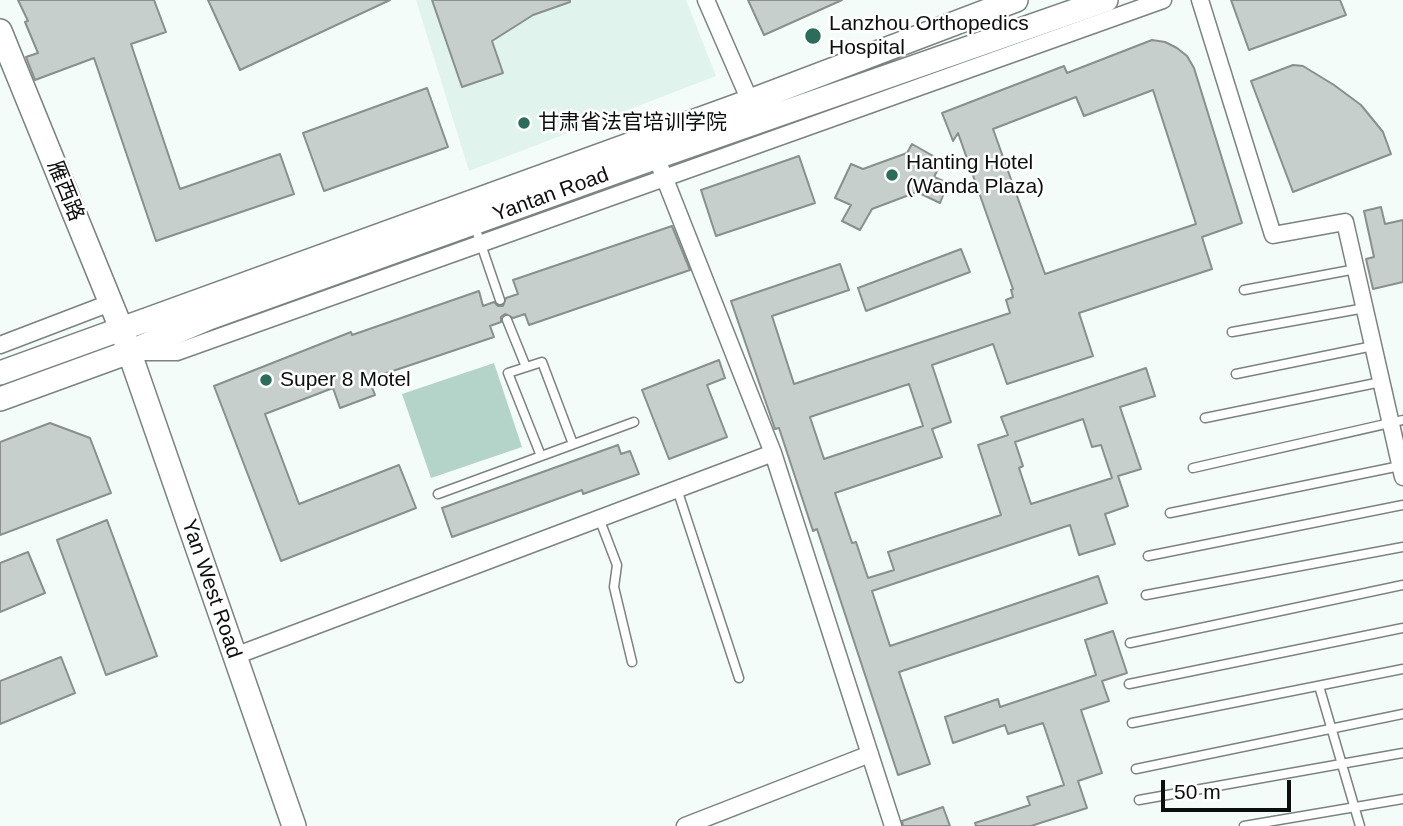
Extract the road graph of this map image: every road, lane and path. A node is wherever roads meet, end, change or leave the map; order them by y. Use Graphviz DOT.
graph roads {
  1 [pos="706,0"];
  2 [pos="1016,0"];
  3 [pos="1106,0"];
  4 [pos="1163,0"];
  5 [pos="1200,0"];
  6 [pos="1,36"];
  7 [pos="750,101"];
  8 [pos="657,157"];
  9 [pos="474,224"];
  10 [pos="1356,269"];
  11 [pos="1244,290"];
  12 [pos="500,300"];
  13 [pos="110,303"];
  14 [pos="1365,309"];
  15 [pos="507,320"];
  16 [pos="121,328"];
  17 [pos="1231,332"];
  18 [pos="0,345"];
  19 [pos="1373,346"];
  20 [pos="129,352"];
  21 [pos="526,367"];
  22 [pos="0,373"];
  23 [pos="1236,374"];
  24 [pos="1381,382"];
  25 [pos="0,399"];
  26 [pos="1205,418"];
  27 [pos="634,422"];
  28 [pos="1397,422"];
  29 [pos="573,444"];
  30 [pos="773,453"];
  31 [pos="541,456"];
  32 [pos="1193,468"];
  33 [pos="1402,469"];
  34 [pos="677,489"];
  35 [pos="438,494"];
  36 [pos="1403,505"];
  37 [pos="1170,513"];
  38 [pos="599,518"];
  39 [pos="1403,547"];
  40 [pos="1148,556"];
  41 [pos="1403,585"];
  42 [pos="1146,595"];
  43 [pos="1403,628"];
  44 [pos="1130,643"];
  45 [pos="235,656"];
  46 [pos="632,662"];
  47 [pos="1403,670"];
  48 [pos="739,678"];
  49 [pos="1129,684"];
  50 [pos="1319,686"];
  51 [pos="1403,714"];
  52 [pos="1132,723"];
  53 [pos="1331,728"];
  54 [pos="1403,753"];
  55 [pos="870,754"];
  56 [pos="1342,764"];
  57 [pos="1136,769"];
  58 [pos="1403,799"];
  59 [pos="1139,800"];
  60 [pos="1355,807"];
  61 [pos="294,826"];
  62 [pos="685,826"];
  63 [pos="893,826"];
  64 [pos="1244,826"];
  65 [pos="1360,826"];
  1 -- 7 [label="street"];
  2 -- 7 [label="main road, Yantan Road"];
  3 -- 8 [label="main road, Yantan Road"];
  4 -- 8 [label="street"];
  5 -- 10 [label="street"];
  6 -- 13 [label="main road, 雁西路"];
  7 -- 8 [label="main road, Yantan Road"];
  8 -- 9 [label="main road, Yantan Road"];
  8 -- 9 [label="street"];
  8 -- 30 [label="street"];
  9 -- 12 [label="lane"];
  9 -- 16 [label="main road, Yantan Road"];
  9 -- 20 [label="main road, Yantan Road"];
  10 -- 11 [label="lane"];
  10 -- 14 [label="street"];
  13 -- 16 [label="main road, 雁西路"];
  13 -- 18 [label="street"];
  14 -- 17 [label="lane"];
  14 -- 19 [label="street"];
  15 -- 21 [label="lane"];
  16 -- 20 [label="main road, 雁西路"];
  16 -- 22 [label="main road, Yantan Road"];
  19 -- 23 [label="lane"];
  19 -- 24 [label="street"];
  20 -- 25 [label="main road, Yantan Road"];
  20 -- 45 [label="main road, Yan West Road"];
  21 -- 29 [label="lane"];
  21 -- 31 [label="lane"];
  24 -- 26 [label="lane"];
  24 -- 28 [label="street"];
  27 -- 29 [label="lane"];
  28 -- 32 [label="lane"];
  28 -- 33 [label="street"];
  29 -- 31 [label="lane"];
  30 -- 34 [label="street"];
  30 -- 55 [label="street"];
  31 -- 35 [label="lane"];
  33 -- 37 [label="lane"];
  34 -- 38 [label="street"];
  34 -- 48 [label="lane"];
  36 -- 40 [label="lane"];
  38 -- 45 [label="street"];
  38 -- 46 [label="lane"];
  39 -- 42 [label="lane"];
  41 -- 44 [label="lane"];
  43 -- 49 [label="lane"];
  45 -- 61 [label="main road, Yan West Road"];
  47 -- 50 [label="lane"];
  50 -- 52 [label="lane"];
  50 -- 53 [label="lane"];
  51 -- 53 [label="lane"];
  53 -- 56 [label="lane"];
  53 -- 57 [label="lane"];
  54 -- 56 [label="lane"];
  55 -- 62 [label="street"];
  55 -- 63 [label="street"];
  56 -- 59 [label="lane"];
  56 -- 60 [label="lane"];
  58 -- 60 [label="lane"];
  60 -- 64 [label="lane"];
  60 -- 65 [label="lane"];
}
